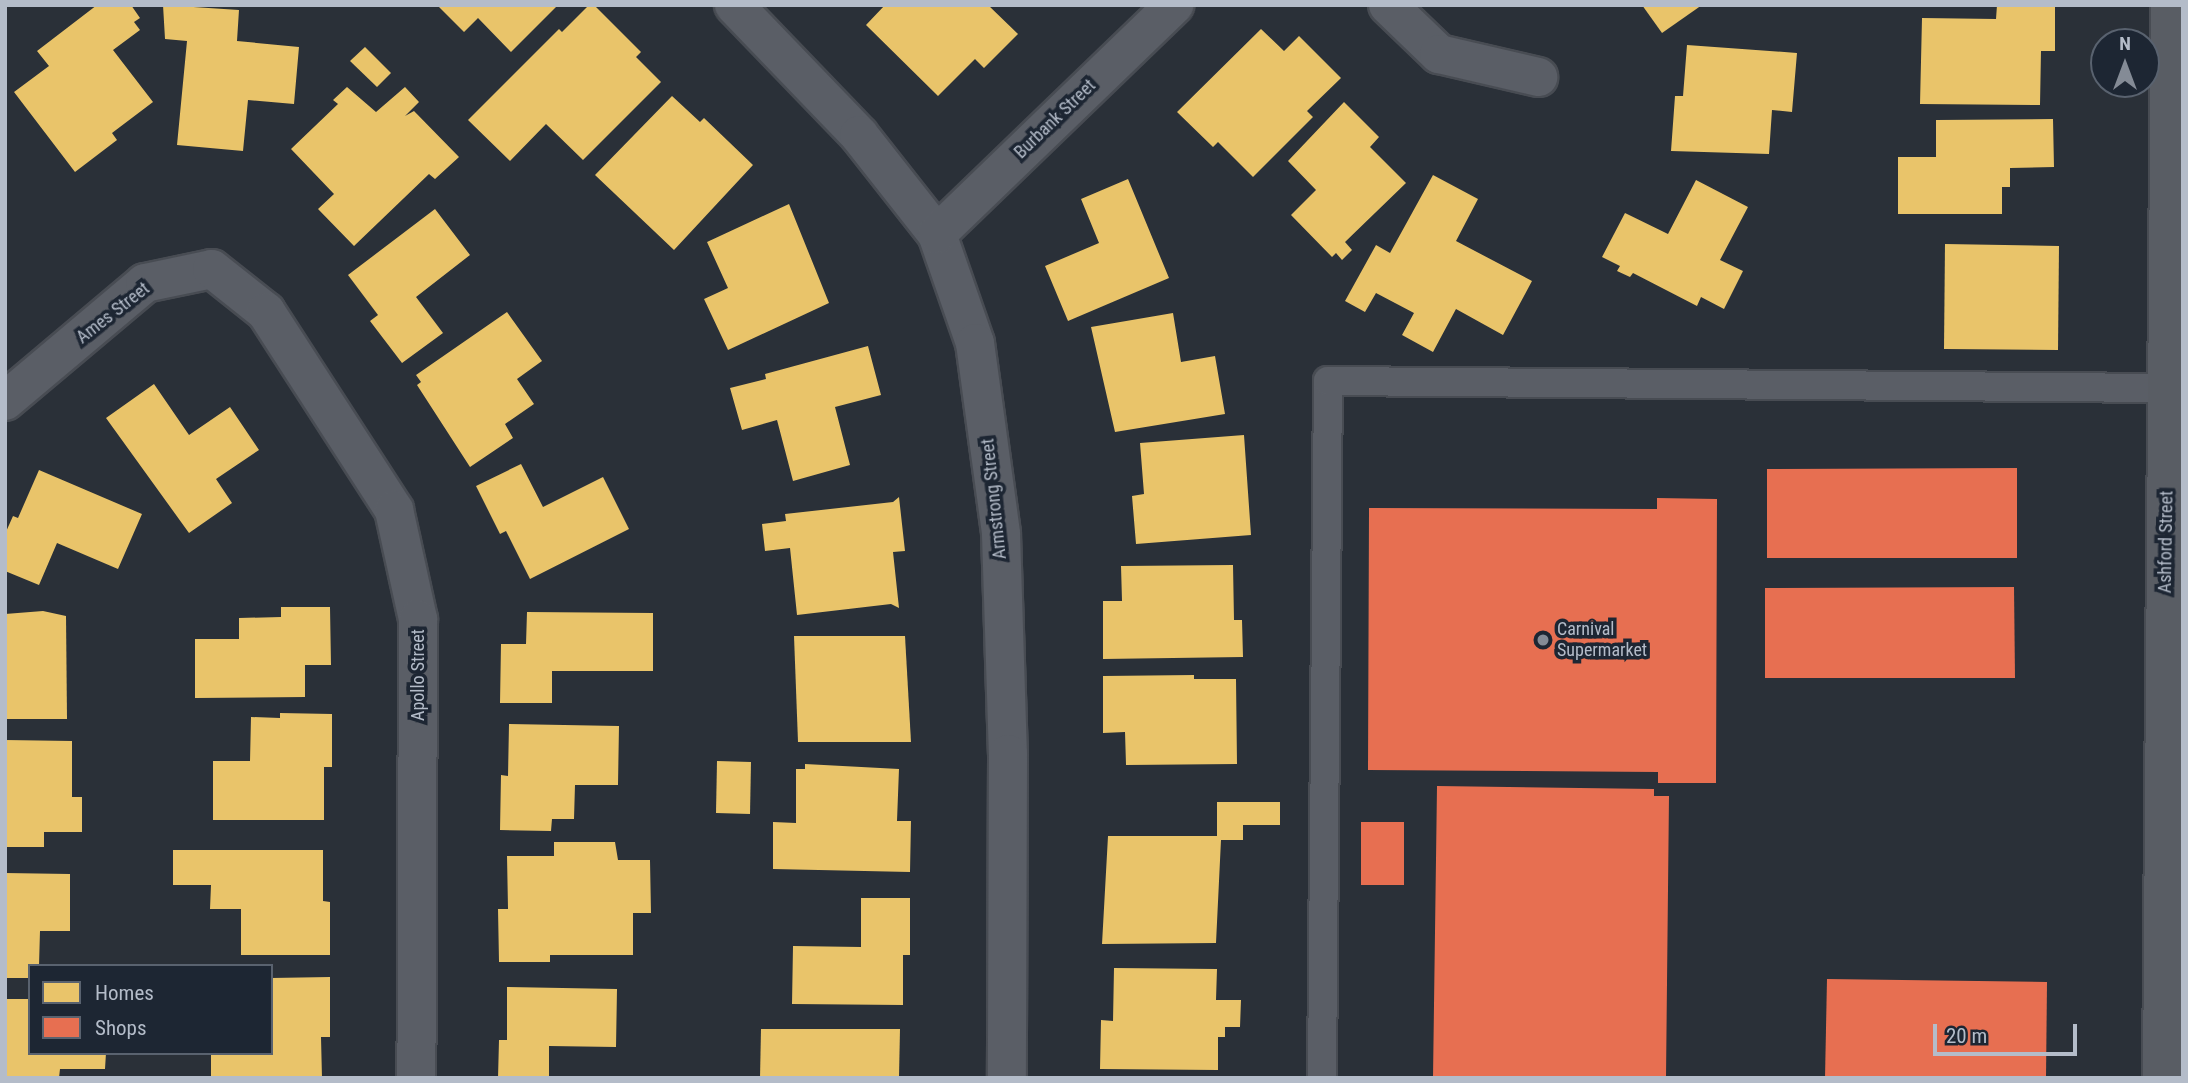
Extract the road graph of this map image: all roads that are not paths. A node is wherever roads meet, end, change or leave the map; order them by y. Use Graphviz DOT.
graph roads {
  1 [pos="734,5"];
  2 [pos="1174,5"];
  3 [pos="1388,5"];
  4 [pos="2170,5"];
  5 [pos="1538,76"];
  6 [pos="937,234"];
  7 [pos="266,312"];
  8 [pos="2167,387"];
  9 [pos="5,401"];
  10 [pos="2172,843"];
  11 [pos="416,1078"];
  12 [pos="1007,1078"];
  13 [pos="1322,1078"];
  14 [pos="2162,1078"];
  1 -- 6 [label="street, Armstrong Street"];
  2 -- 6 [label="street, Burbank Street"];
  3 -- 5 [label="street"];
  4 -- 8 [label="street, Ashford Street"];
  6 -- 12 [label="street, Armstrong Street"];
  7 -- 9 [label="street, Ames Street"];
  7 -- 11 [label="street, Apollo Street"];
  8 -- 10 [label="street, Ashford Street"];
  8 -- 13 [label="lane"];
  10 -- 14 [label="street, Ashford Street"];
}
